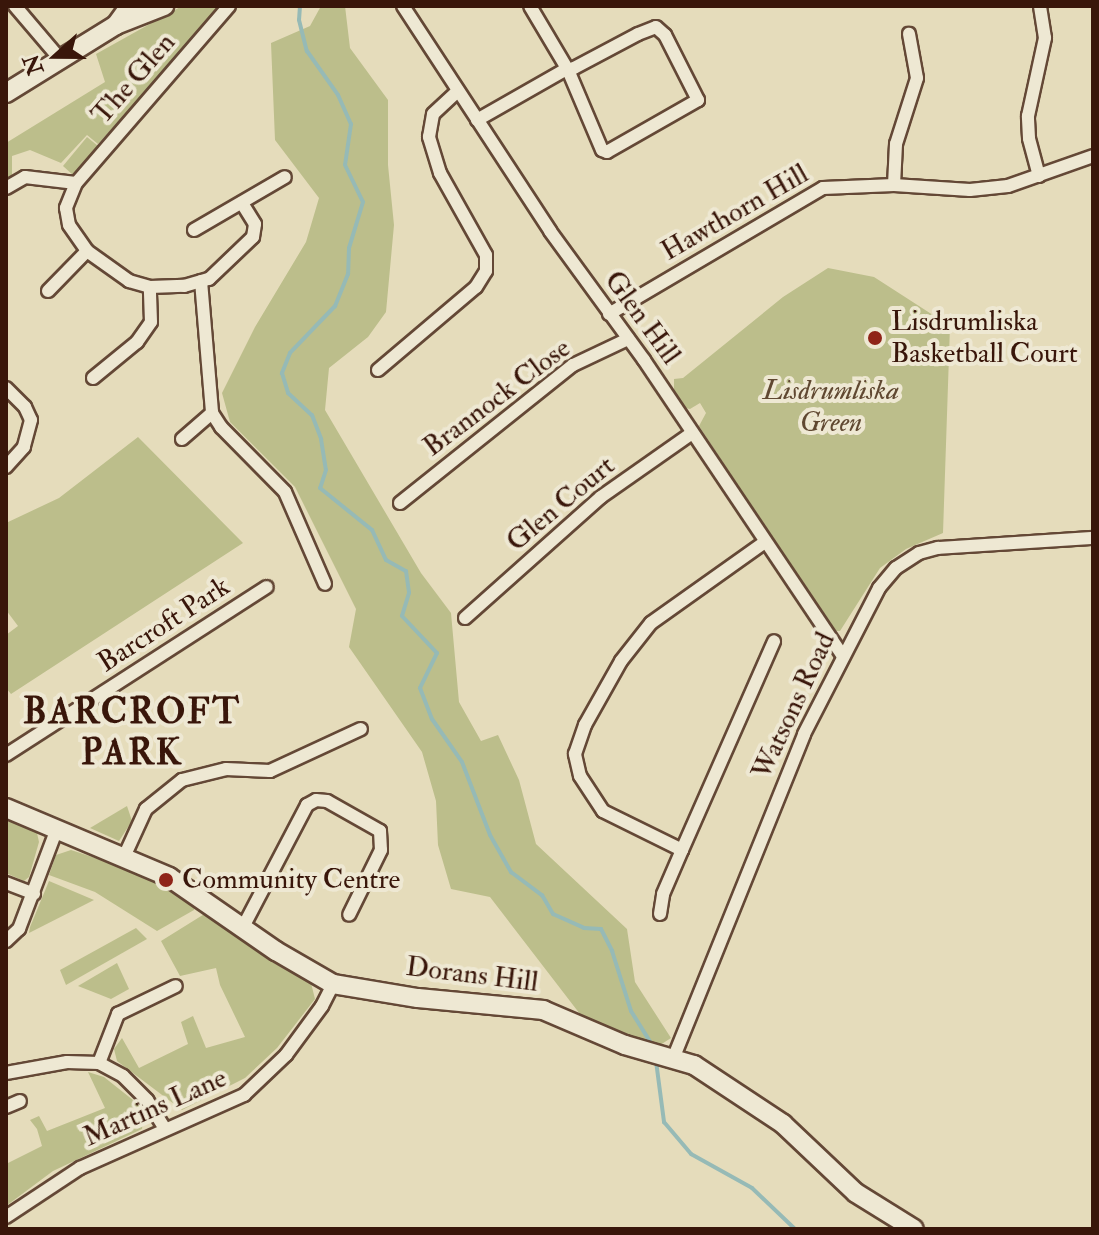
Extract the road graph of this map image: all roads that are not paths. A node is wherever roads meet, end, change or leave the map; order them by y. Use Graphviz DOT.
graph roads {
  1 [pos="15,6"];
  2 [pos="130,6"];
  3 [pos="164,6"];
  4 [pos="229,6"];
  5 [pos="403,6"];
  6 [pos="530,6"];
  7 [pos="1040,6"];
  8 [pos="116,25"];
  9 [pos="909,34"];
  10 [pos="61,60"];
  11 [pos="568,70"];
  12 [pos="458,91"];
  13 [pos="6,93"];
  14 [pos="477,120"];
  15 [pos="1093,156"];
  16 [pos="1039,176"];
  17 [pos="285,177"];
  18 [pos="76,183"];
  19 [pos="894,185"];
  20 [pos="6,188"];
  21 [pos="242,203"];
  22 [pos="194,230"];
  23 [pos="87,251"];
  24 [pos="201,281"];
  25 [pos="150,287"];
  26 [pos="48,291"];
  27 [pos="609,314"];
  28 [pos="628,339"];
  29 [pos="378,370"];
  30 [pos="93,378"];
  31 [pos="6,388"];
  32 [pos="212,413"];
  33 [pos="692,433"];
  34 [pos="182,439"];
  35 [pos="6,467"];
  36 [pos="400,503"];
  37 [pos="1093,538"];
  38 [pos="765,542"];
  39 [pos="325,584"];
  40 [pos="267,587"];
  41 [pos="465,618"];
  42 [pos="774,641"];
  43 [pos="843,656"];
  44 [pos="361,729"];
  45 [pos="6,755"];
  46 [pos="6,808"];
  47 [pos="56,831"];
  48 [pos="682,850"];
  49 [pos="124,857"];
  50 [pos="6,883"];
  51 [pos="34,894"];
  52 [pos="660,914"];
  53 [pos="349,915"];
  54 [pos="242,929"];
  55 [pos="6,941"];
  56 [pos="333,984"];
  57 [pos="176,986"];
  58 [pos="660,1056"];
  59 [pos="99,1063"];
  60 [pos="6,1073"];
  61 [pos="20,1101"];
  62 [pos="6,1107"];
  63 [pos="165,1129"];
  64 [pos="6,1217"];
  65 [pos="914,1229"];
  1 -- 10 [label="street"];
  2 -- 8 [label="street"];
  3 -- 8 [label="street"];
  4 -- 18 [label="street, The Glen"];
  5 -- 12 [label="street, Glen Hill"];
  6 -- 11 [label="street"];
  7 -- 16 [label="street"];
  8 -- 10 [label="street"];
  9 -- 19 [label="street"];
  10 -- 13 [label="street"];
  11 -- 11 [label="street"];
  11 -- 14 [label="street"];
  12 -- 14 [label="street, Glen Hill"];
  12 -- 29 [label="street"];
  14 -- 27 [label="street, Glen Hill"];
  15 -- 16 [label="street, Hawthorn Hill"];
  16 -- 19 [label="street, Hawthorn Hill"];
  17 -- 21 [label="street"];
  18 -- 20 [label="street"];
  18 -- 23 [label="street, The Glen"];
  19 -- 27 [label="street, Hawthorn Hill"];
  21 -- 22 [label="street"];
  21 -- 24 [label="street, The Glen"];
  23 -- 25 [label="street, The Glen"];
  23 -- 26 [label="street"];
  24 -- 25 [label="street, The Glen"];
  24 -- 32 [label="street"];
  25 -- 30 [label="street"];
  27 -- 28 [label="street, Glen Hill"];
  28 -- 33 [label="street, Glen Hill"];
  28 -- 36 [label="street, Brannock Close"];
  31 -- 35 [label="street"];
  32 -- 34 [label="street"];
  32 -- 39 [label="street"];
  33 -- 38 [label="street, Glen Hill"];
  33 -- 41 [label="street, Glen Court"];
  37 -- 43 [label="street, Watsons Road"];
  38 -- 43 [label="street, Glen Hill"];
  38 -- 48 [label="street"];
  40 -- 45 [label="street, Barcroft Park"];
  42 -- 48 [label="street"];
  43 -- 58 [label="street, Watsons Road"];
  44 -- 49 [label="street"];
  46 -- 47 [label="street, Dorans Hill"];
  47 -- 49 [label="street, Dorans Hill"];
  47 -- 51 [label="street"];
  48 -- 52 [label="street"];
  49 -- 54 [label="street, Dorans Hill"];
  50 -- 51 [label="street"];
  51 -- 55 [label="street"];
  53 -- 54 [label="street"];
  54 -- 56 [label="street, Dorans Hill"];
  56 -- 58 [label="street, Dorans Hill"];
  56 -- 63 [label="street, Martins Lane"];
  57 -- 59 [label="street"];
  58 -- 65 [label="street, Dorans Hill"];
  59 -- 60 [label="street"];
  59 -- 63 [label="street"];
  61 -- 62 [label="street"];
  63 -- 64 [label="street, Martins Lane"];
}
